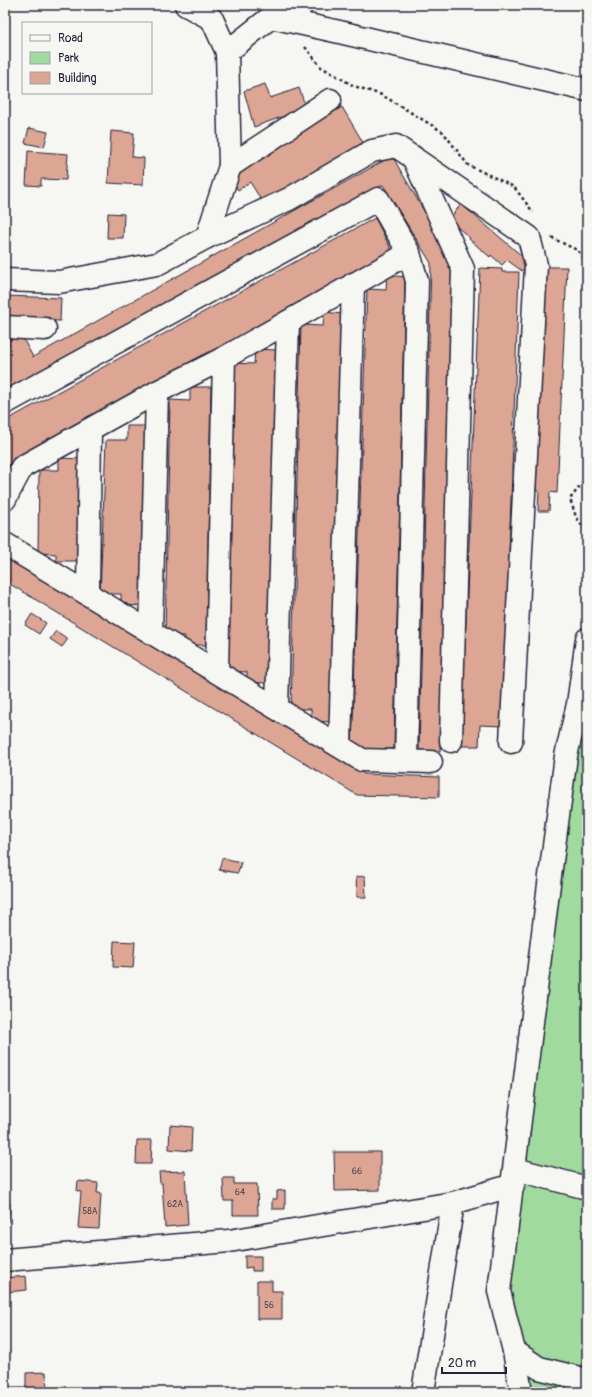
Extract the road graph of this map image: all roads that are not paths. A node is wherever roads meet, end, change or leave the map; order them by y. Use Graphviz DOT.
graph roads {
  1 [pos="186,5"];
  2 [pos="302,5"];
  3 [pos="271,17"];
  4 [pos="227,52"];
  5 [pos="587,90"];
  6 [pos="330,100"];
  7 [pos="413,157"];
  8 [pos="230,166"];
  9 [pos="207,237"];
  10 [pos="409,252"];
  11 [pos="5,280"];
  12 [pos="353,284"];
  13 [pos="288,322"];
  14 [pos="6,327"];
  15 [pos="45,328"];
  16 [pos="224,358"];
  17 [pos="157,392"];
  18 [pos="5,403"];
  19 [pos="90,430"];
  20 [pos="5,498"];
  21 [pos="5,544"];
  22 [pos="88,594"];
  23 [pos="151,632"];
  24 [pos="587,639"];
  25 [pos="217,671"];
  26 [pos="277,708"];
  27 [pos="451,741"];
  28 [pos="511,742"];
  29 [pos="340,746"];
  30 [pos="406,761"];
  31 [pos="431,762"];
  32 [pos="514,1177"];
  33 [pos="587,1188"];
  34 [pos="453,1203"];
  35 [pos="5,1260"];
  36 [pos="514,1351"];
  37 [pos="587,1380"];
  38 [pos="423,1392"];
  39 [pos="521,1392"];
  1 -- 4 [label="street"];
  2 -- 3 [label="street"];
  3 -- 4 [label="street"];
  3 -- 5 [label="street"];
  4 -- 8 [label="street"];
  6 -- 8 [label="street"];
  7 -- 9 [label="street"];
  7 -- 27 [label="street"];
  7 -- 28 [label="street"];
  8 -- 9 [label="street"];
  9 -- 11 [label="street"];
  10 -- 12 [label="street"];
  10 -- 18 [label="street"];
  10 -- 30 [label="street"];
  12 -- 13 [label="street"];
  12 -- 29 [label="street"];
  13 -- 16 [label="street"];
  13 -- 26 [label="street"];
  14 -- 15 [label="street"];
  16 -- 17 [label="street"];
  16 -- 25 [label="street"];
  17 -- 19 [label="street"];
  17 -- 23 [label="street"];
  19 -- 20 [label="street"];
  19 -- 22 [label="street"];
  21 -- 22 [label="street"];
  22 -- 23 [label="street"];
  23 -- 25 [label="street"];
  24 -- 32 [label="street"];
  25 -- 26 [label="street"];
  26 -- 29 [label="street"];
  29 -- 30 [label="street"];
  30 -- 31 [label="street"];
  32 -- 33 [label="street"];
  32 -- 34 [label="street"];
  32 -- 36 [label="street"];
  34 -- 35 [label="street"];
  34 -- 38 [label="street"];
  36 -- 37 [label="street"];
  36 -- 39 [label="street"];
}
